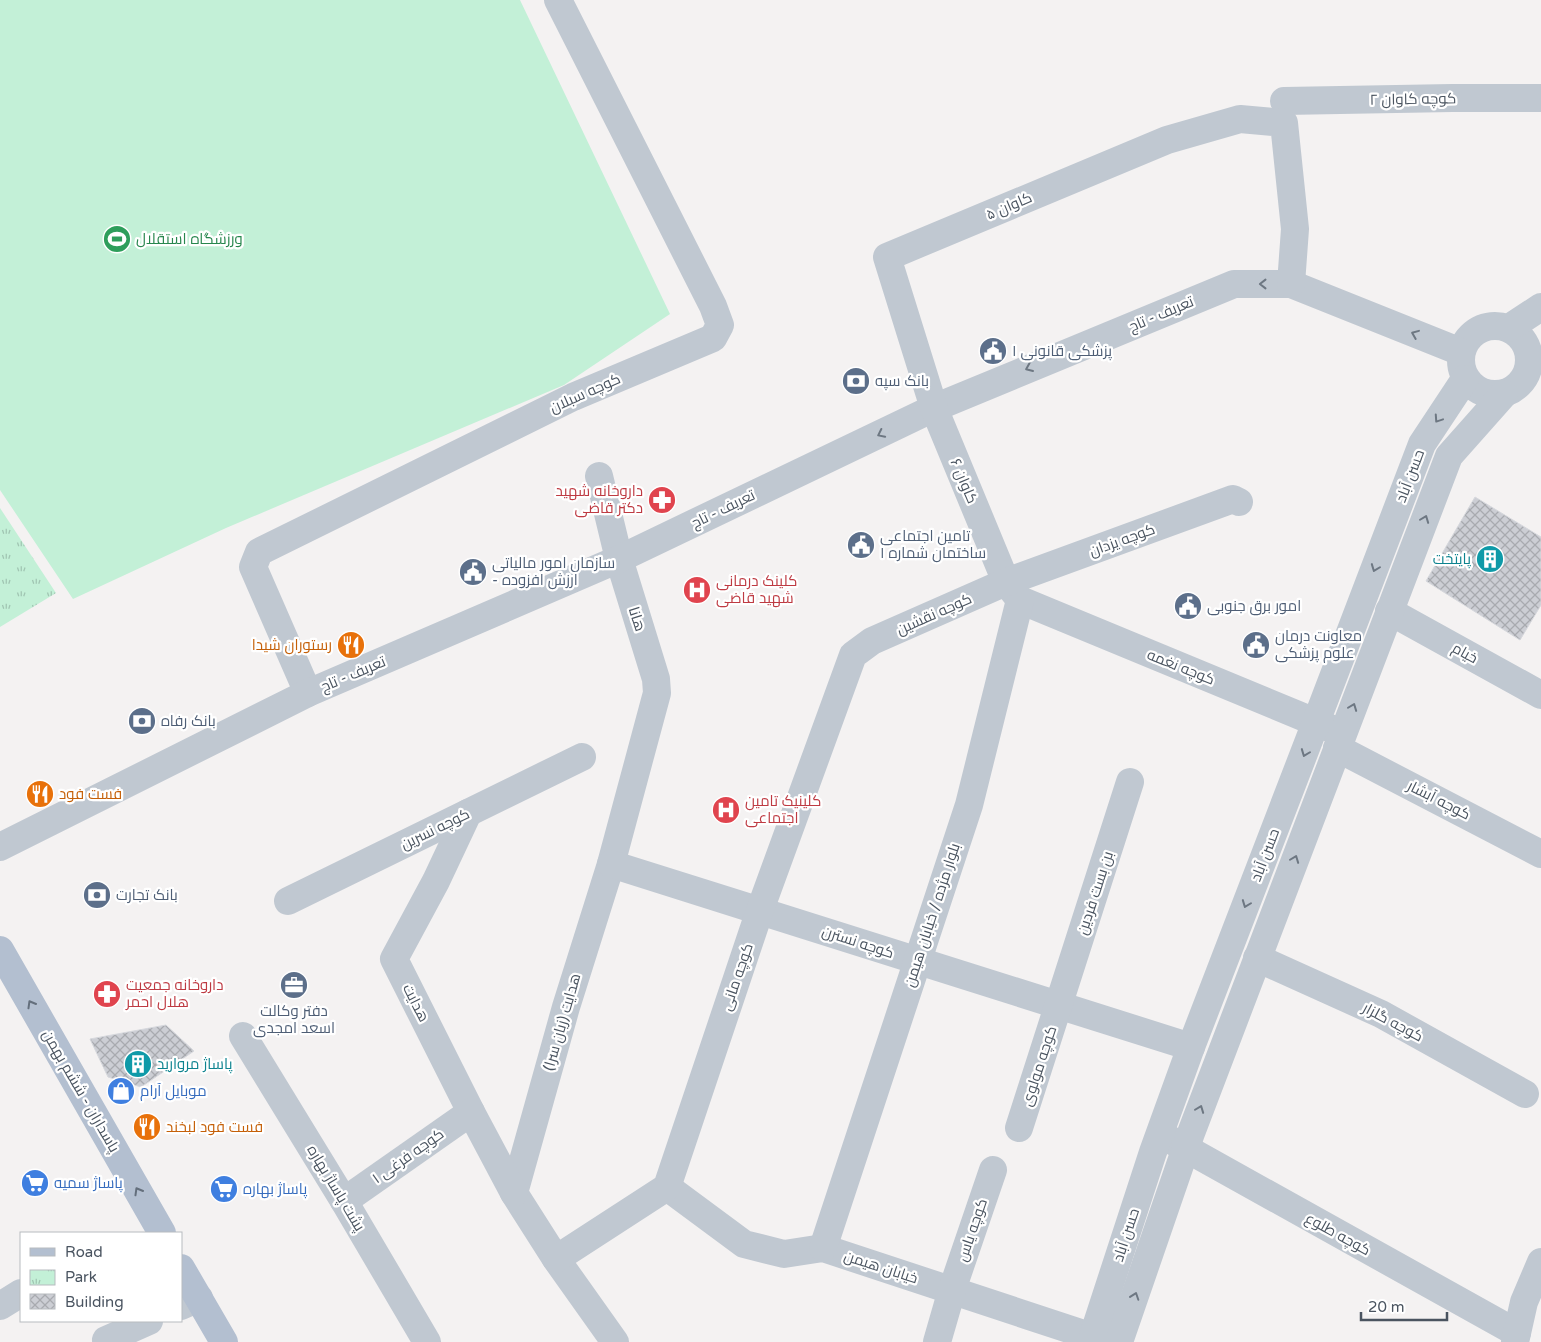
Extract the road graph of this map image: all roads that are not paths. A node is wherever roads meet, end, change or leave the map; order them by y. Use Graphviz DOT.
graph roads {
  1 [pos="558,0"];
  2 [pos="1541,98"];
  3 [pos="1284,112"];
  4 [pos="1291,284"];
  5 [pos="1541,307"];
  6 [pos="1509,328"];
  7 [pos="1460,352"];
  8 [pos="1535,360"];
  9 [pos="1465,379"];
  10 [pos="1504,394"];
  11 [pos="934,408"];
  12 [pos="598,476"];
  13 [pos="1238,502"];
  14 [pos="619,560"];
  15 [pos="1013,591"];
  16 [pos="1390,610"];
  17 [pos="863,647"];
  18 [pos="656,679"];
  19 [pos="1539,691"];
  20 [pos="308,693"];
  21 [pos="1316,722"];
  22 [pos="1340,741"];
  23 [pos="582,757"];
  24 [pos="1130,782"];
  25 [pos="468,813"];
  26 [pos="0,847"];
  27 [pos="1539,848"];
  28 [pos="611,864"];
  29 [pos="288,901"];
  30 [pos="760,910"];
  31 [pos="0,950"];
  32 [pos="1257,958"];
  33 [pos="917,960"];
  34 [pos="1059,1005"];
  35 [pos="243,1036"];
  36 [pos="1191,1046"];
  37 [pos="1525,1094"];
  38 [pos="471,1112"];
  39 [pos="1019,1128"];
  40 [pos="1160,1132"];
  41 [pos="1185,1149"];
  42 [pos="993,1170"];
  43 [pos="667,1187"];
  44 [pos="514,1193"];
  45 [pos="344,1201"];
  46 [pos="161,1232"];
  47 [pos="823,1248"];
  48 [pos="556,1259"];
  49 [pos="1541,1262"];
  50 [pos="182,1272"];
  51 [pos="952,1290"];
  52 [pos="20,1294"];
  53 [pos="190,1302"];
  54 [pos="0,1306"];
  55 [pos="147,1322"];
  56 [pos="1516,1338"];
  57 [pos="106,1340"];
  58 [pos="1097,1340"];
  59 [pos="224,1342"];
  60 [pos="427,1342"];
  61 [pos="615,1342"];
  62 [pos="937,1342"];
  63 [pos="1119,1342"];
  1 -- 20 [label="street, کوچه سبلان"];
  2 -- 3 [label="street, کوچه کاوان ۲"];
  3 -- 4 [label="street"];
  3 -- 11 [label="street, کاوان ۵"];
  7 -- 4 [label="street, تعریف - تاج, one-way"];
  4 -- 11 [label="street, تعریف - تاج, one-way"];
  5 -- 6 [label="street"];
  6 -- 7 [label="street"];
  6 -- 8 [label="street"];
  7 -- 9 [label="street"];
  8 -- 10 [label="street"];
  9 -- 10 [label="street"];
  9 -- 21 [label="street, حسن آباد, one-way"];
  16 -- 10 [label="street, حسن آباد, one-way"];
  11 -- 14 [label="street, تعریف - تاج, one-way"];
  11 -- 15 [label="street, کاوان ۶"];
  12 -- 14 [label="street, هانا"];
  13 -- 15 [label="street, کوچه یزدان"];
  14 -- 18 [label="street, هانا"];
  14 -- 20 [label="street, تعریف - تاج"];
  15 -- 17 [label="street, کوچه نقشین"];
  15 -- 21 [label="street, کوچه نغمه"];
  15 -- 33 [label="street, بلوار مژده / خیابان هیمن"];
  16 -- 19 [label="street, خیام"];
  22 -- 16 [label="street, حسن آباد, one-way"];
  17 -- 30 [label="street, کوچه مانی"];
  18 -- 28 [label="street, هدایت (زبان سرا)"];
  20 -- 26 [label="street, تعریف - تاج"];
  21 -- 22 [label="street, کوچه نغمه"];
  21 -- 36 [label="street, حسن آباد, one-way"];
  22 -- 27 [label="street, کوچه آبشار"];
  32 -- 22 [label="street, حسن آباد, one-way"];
  23 -- 25 [label="street, کوچه نسرین"];
  24 -- 34 [label="street, بن بست فردین"];
  25 -- 29 [label="street, کوچه نسرین"];
  25 -- 38 [label="street, هدایت"];
  28 -- 30 [label="street, کوچه نسترن"];
  28 -- 44 [label="street, هدایت (زبان سرا)"];
  30 -- 33 [label="street, کوچه نسترن"];
  30 -- 43 [label="street, کوچه مانی"];
  46 -- 31 [label="main road, پاسداران - ششم بهمن, one-way"];
  32 -- 37 [label="street, کوچه گلزار"];
  41 -- 32 [label="street, حسن آباد, one-way"];
  33 -- 34 [label="street, کوچه نسترن"];
  33 -- 47 [label="street, بلوار مژده / خیابان هیمن"];
  34 -- 36 [label="street, کوچه نسترن"];
  34 -- 39 [label="street, کوچه مولوی"];
  35 -- 45 [label="street, پشت پاساژ بهاره"];
  36 -- 40 [label="street, حسن آباد"];
  38 -- 44 [label="street, هدایت"];
  38 -- 45 [label="street, کوچه فرغی ۱"];
  40 -- 41 [label="street, کوچه طلوع"];
  40 -- 58 [label="street, حسن آباد"];
  41 -- 56 [label="street, کوچه طلوع"];
  63 -- 41 [label="street, حسن آباد, one-way"];
  42 -- 51 [label="street, کوچه یاس"];
  43 -- 47 [label="street, خیابان هیمن"];
  43 -- 48 [label="street"];
  44 -- 48 [label="street"];
  45 -- 60 [label="street, پشت پاساژ بهاره"];
  47 -- 51 [label="street, خیابان هیمن"];
  48 -- 61 [label="street"];
  49 -- 56 [label="street"];
  50 -- 53 [label="main road"];
  51 -- 58 [label="street, خیابان هیمن"];
  51 -- 62 [label="street, کوچه یاس"];
  52 -- 54 [label="street"];
  53 -- 59 [label="main road"];
  55 -- 57 [label="street"];
}
